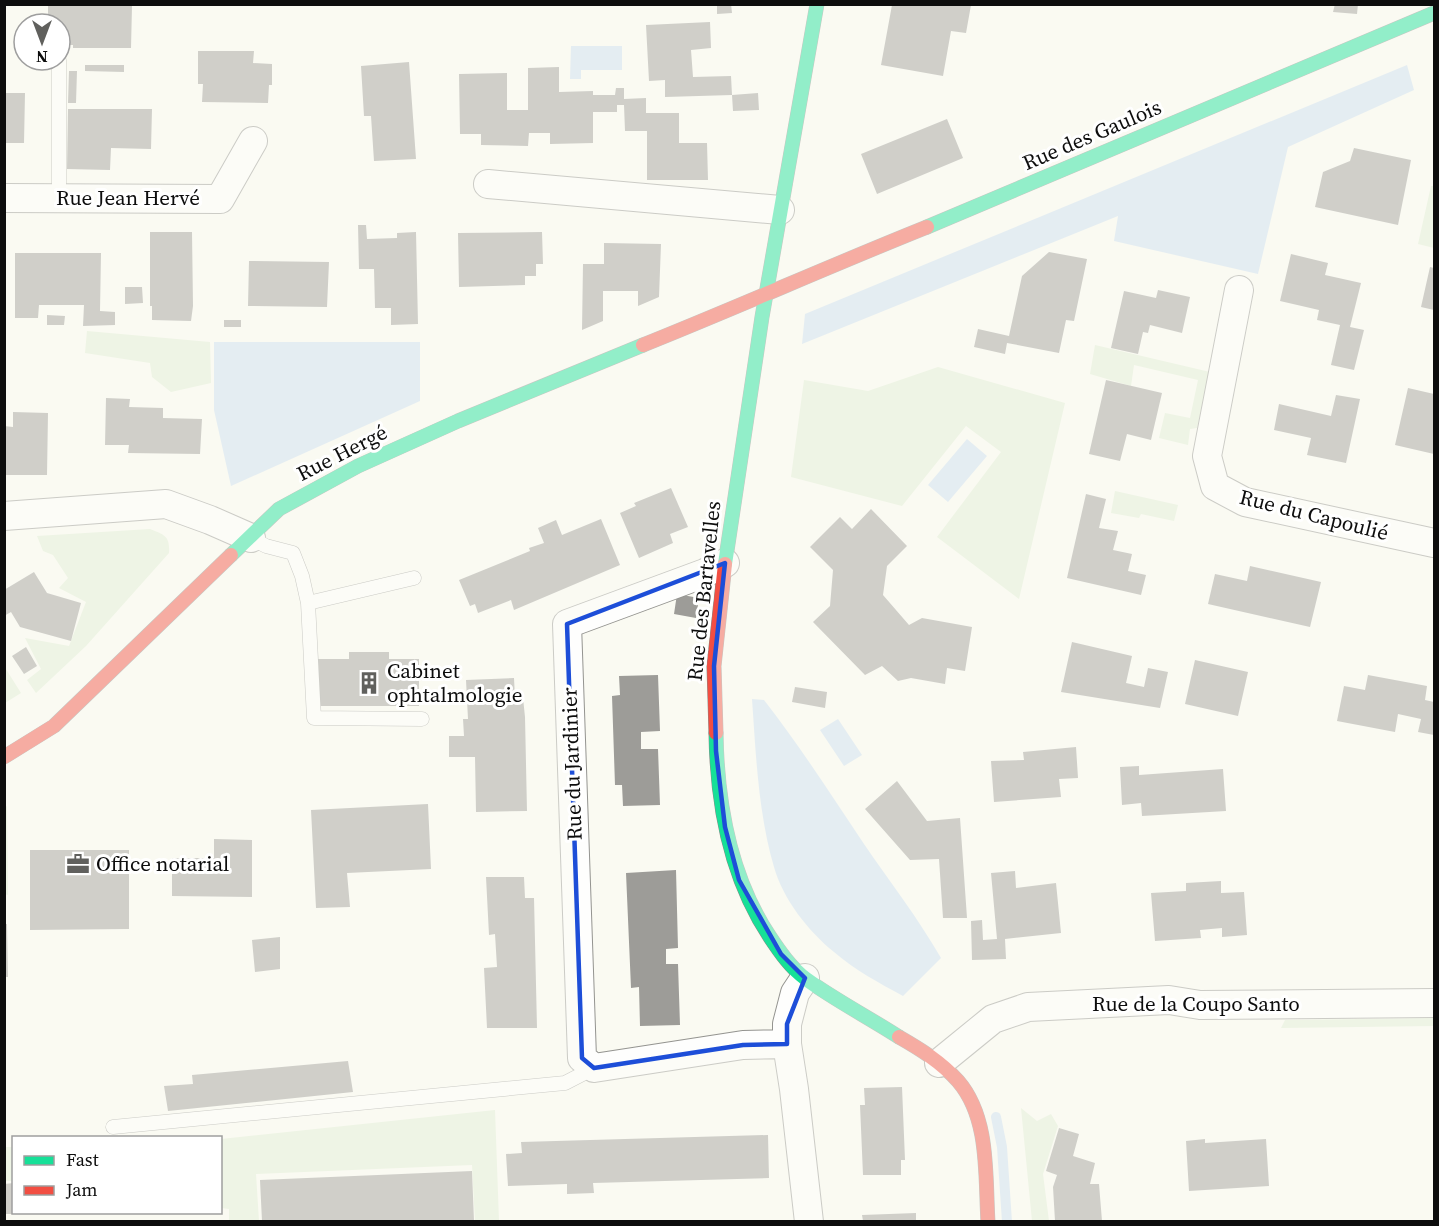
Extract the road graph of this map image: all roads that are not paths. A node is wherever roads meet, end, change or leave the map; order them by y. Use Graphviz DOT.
graph roads {
  1 [pos="817,4"];
  2 [pos="1434,14"];
  3 [pos="59,72"];
  4 [pos="254,141"];
  5 [pos="488,184"];
  6 [pos="4,198"];
  7 [pos="59,198"];
  8 [pos="780,210"];
  9 [pos="1239,290"];
  10 [pos="766,294"];
  11 [pos="4,516"];
  12 [pos="251,538"];
  13 [pos="1434,543"];
  14 [pos="725,563"];
  15 [pos="414,578"];
  16 [pos="308,603"];
  17 [pos="422,719"];
  18 [pos="4,757"];
  19 [pos="805,978"];
  20 [pos="1434,1003"];
  21 [pos="787,1044"];
  22 [pos="939,1063"];
  23 [pos="594,1068"];
  24 [pos="113,1127"];
  25 [pos="809,1221"];
  26 [pos="988,1221"];
  1 -- 8 [label="street, Rue des Bartavelles"];
  2 -- 10 [label="street, Rue des Gaulois"];
  3 -- 7 [label="lane"];
  4 -- 7 [label="street, Rue Jean Hervé"];
  5 -- 8 [label="street"];
  6 -- 7 [label="street, Rue Jean Hervé"];
  8 -- 10 [label="street, Rue des Bartavelles"];
  9 -- 13 [label="street, Rue du Capoulié"];
  10 -- 12 [label="street, Rue Hergé"];
  10 -- 14 [label="street, Rue des Bartavelles"];
  11 -- 12 [label="street"];
  12 -- 16 [label="lane"];
  12 -- 18 [label="street, Rue Hergé"];
  14 -- 19 [label="street, Rue des Bartavelles"];
  14 -- 23 [label="street, Rue du Jardinier"];
  15 -- 16 [label="lane"];
  16 -- 17 [label="lane"];
  19 -- 21 [label="street"];
  19 -- 22 [label="street, Rue des Bartavelles"];
  20 -- 22 [label="street, Rue de la Coupo Santo"];
  21 -- 23 [label="street"];
  21 -- 25 [label="street"];
  22 -- 26 [label="street, Rue des Bartavelles"];
  23 -- 24 [label="lane"];
}
